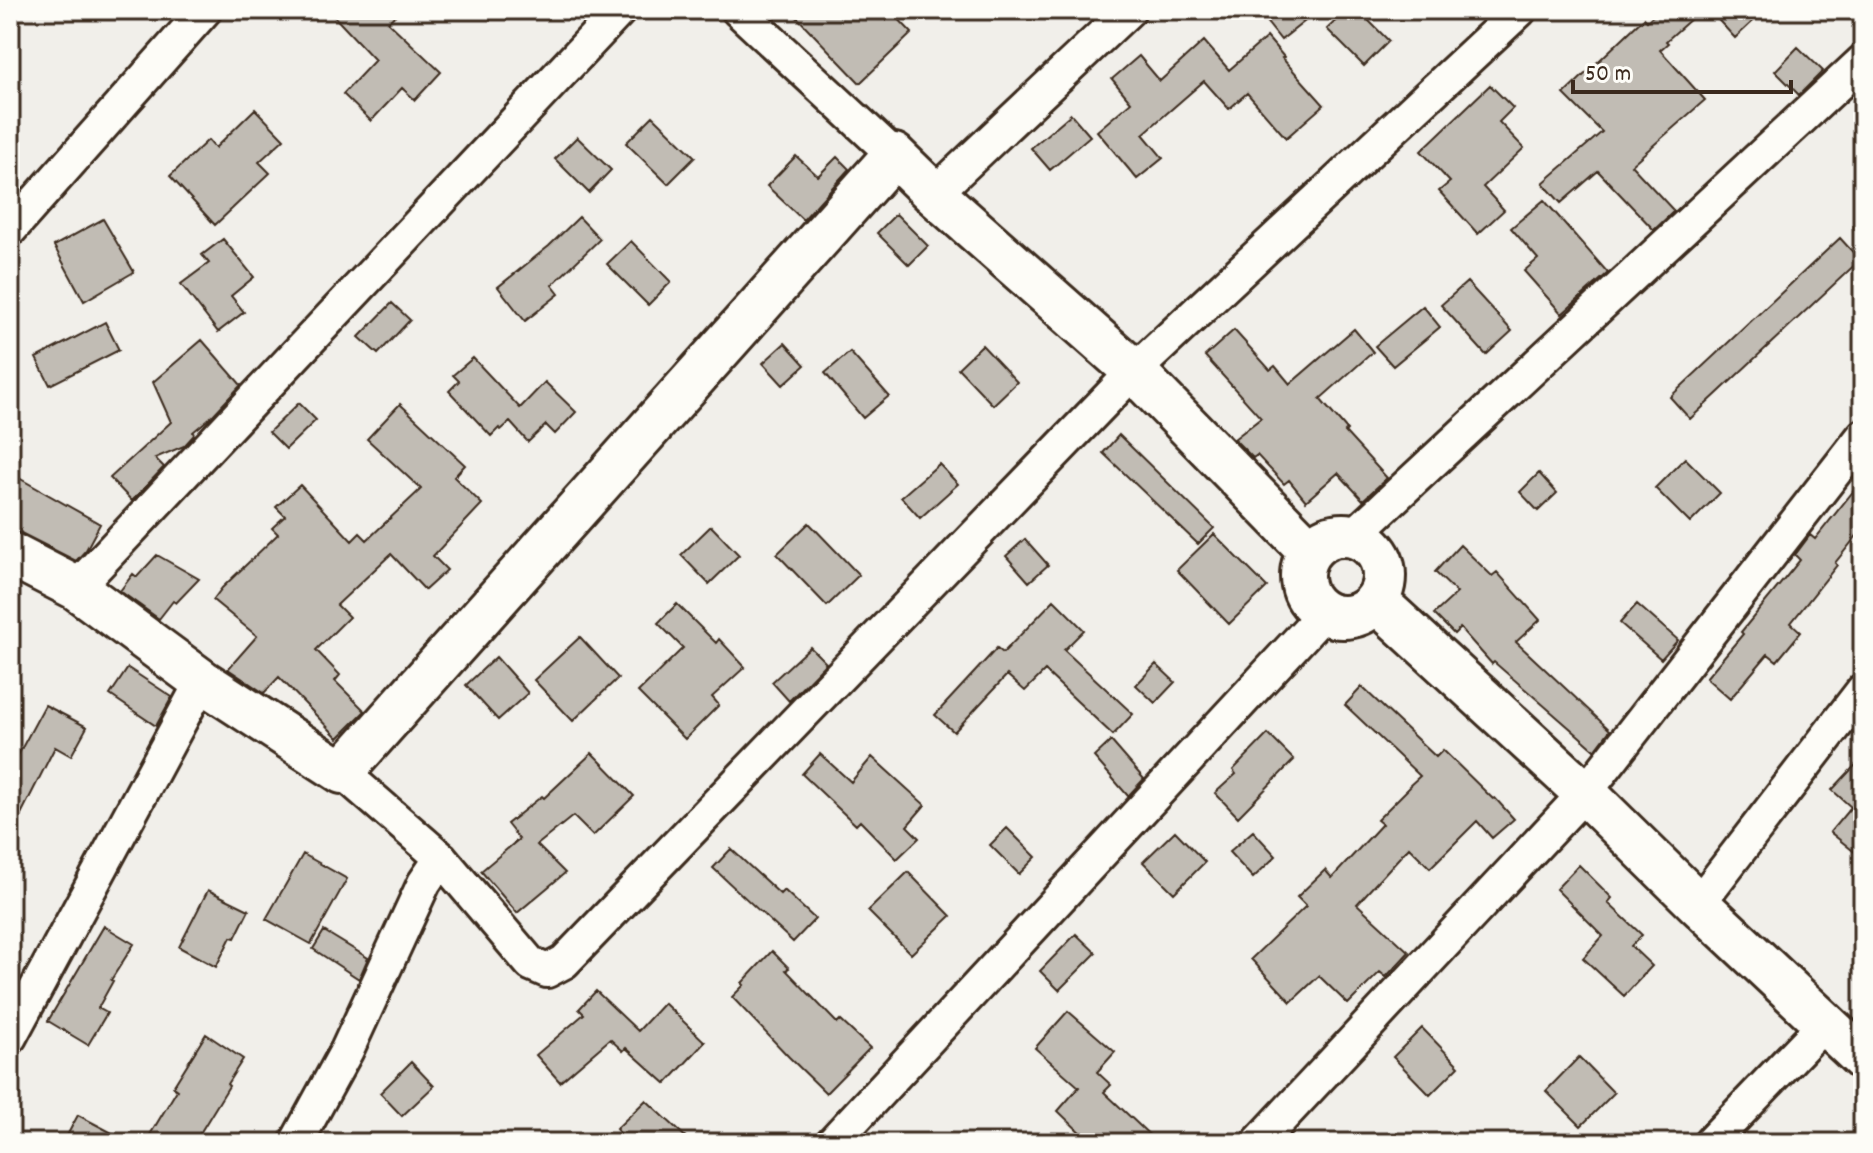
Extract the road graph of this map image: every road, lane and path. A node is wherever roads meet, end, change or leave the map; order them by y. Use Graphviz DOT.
graph roads {
  1 [pos="205,10"];
  2 [pos="620,10"];
  3 [pos="738,10"];
  4 [pos="1129,10"];
  5 [pos="1520,10"];
  6 [pos="1863,61"];
  7 [pos="894,155"];
  8 [pos="934,194"];
  9 [pos="10,230"];
  10 [pos="1134,371"];
  11 [pos="1863,436"];
  12 [pos="1353,536"];
  13 [pos="1310,551"];
  14 [pos="10,554"];
  15 [pos="76,588"];
  16 [pos="1376,601"];
  17 [pos="1324,613"];
  18 [pos="202,681"];
  19 [pos="1863,690"];
  20 [pos="342,772"];
  21 [pos="1585,793"];
  22 [pos="441,858"];
  23 [pos="1698,904"];
  24 [pos="1824,1024"];
  25 [pos="10,1037"];
  26 [pos="1863,1059"];
  27 [pos="296,1143"];
  28 [pos="832,1143"];
  29 [pos="1258,1143"];
  30 [pos="1710,1143"];
  1 -- 9 [label="street"];
  2 -- 15 [label="street"];
  3 -- 7 [label="street"];
  4 -- 8 [label="street"];
  5 -- 10 [label="street"];
  6 -- 12 [label="street"];
  7 -- 8 [label="main road"];
  7 -- 20 [label="main road"];
  8 -- 10 [label="main road"];
  10 -- 13 [label="main road"];
  10 -- 22 [label="street"];
  11 -- 21 [label="street"];
  12 -- 13 [label="main road"];
  12 -- 16 [label="main road"];
  13 -- 17 [label="main road"];
  14 -- 15 [label="main road"];
  15 -- 18 [label="main road"];
  16 -- 17 [label="main road"];
  16 -- 21 [label="main road"];
  17 -- 28 [label="street"];
  18 -- 20 [label="main road"];
  18 -- 25 [label="street"];
  19 -- 23 [label="street"];
  20 -- 22 [label="street"];
  21 -- 23 [label="main road"];
  21 -- 29 [label="street"];
  22 -- 27 [label="street"];
  23 -- 24 [label="main road"];
  24 -- 26 [label="main road"];
  24 -- 30 [label="street"];
}
